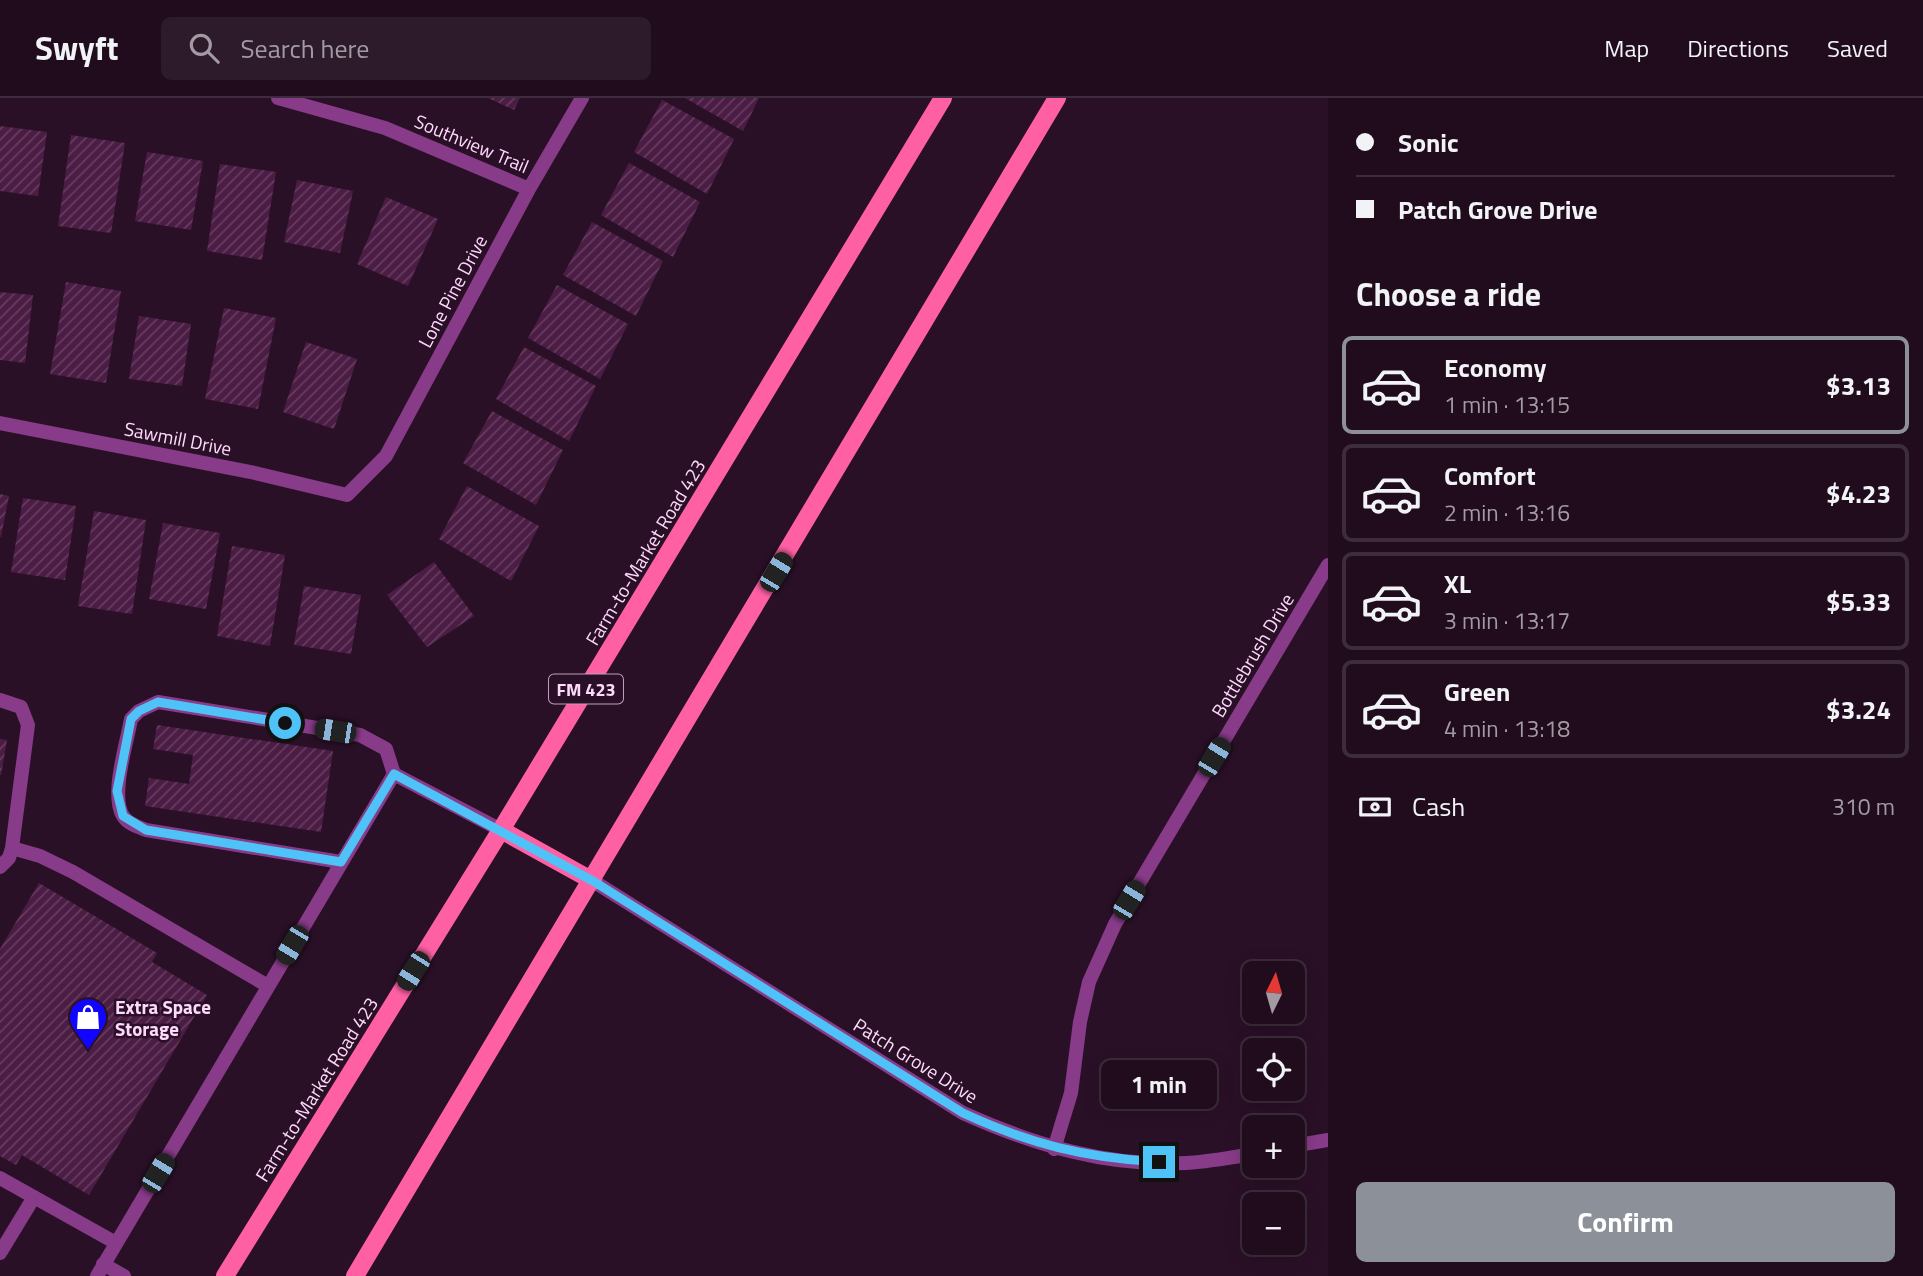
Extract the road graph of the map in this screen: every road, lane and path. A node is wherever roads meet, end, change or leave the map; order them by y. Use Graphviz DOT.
graph roads {
  1 [pos="278,98"];
  2 [pos="582,98"];
  3 [pos="943,98"];
  4 [pos="1057,98"];
  5 [pos="529,189"];
  6 [pos="0,424"];
  7 [pos="347,495"];
  8 [pos="1328,565"];
  9 [pos="0,700"];
  10 [pos="394,774"];
  11 [pos="500,830"];
  12 [pos="12,848"];
  13 [pos="341,862"];
  14 [pos="0,867"];
  15 [pos="593,881"];
  16 [pos="268,986"];
  17 [pos="1328,1140"];
  18 [pos="1305,1144"];
  19 [pos="1054,1149"];
  20 [pos="1242,1156"];
  21 [pos="0,1178"];
  22 [pos="34,1198"];
  23 [pos="116,1243"];
  24 [pos="0,1253"];
  25 [pos="100,1270"];
  26 [pos="124,1276"];
  27 [pos="225,1276"];
  28 [pos="355,1276"];
  1 -- 5 [label="street, Southview Trail"];
  2 -- 5 [label="street, Lone Pine Drive"];
  3 -- 11 [label="main road, Farm-to-Market Road 423 / FM 423"];
  4 -- 15 [label="main road"];
  5 -- 7 [label="street, Lone Pine Drive"];
  6 -- 7 [label="street, Sawmill Drive"];
  8 -- 19 [label="street, Bottlebrush Drive"];
  9 -- 12 [label="street"];
  10 -- 11 [label="street"];
  10 -- 13 [label="street"];
  10 -- 13 [label="street"];
  11 -- 15 [label="main road"];
  11 -- 27 [label="main road, Farm-to-Market Road 423 / FM 423"];
  12 -- 14 [label="street"];
  12 -- 16 [label="street"];
  13 -- 16 [label="street"];
  15 -- 19 [label="street, Patch Grove Drive"];
  15 -- 28 [label="main road"];
  16 -- 23 [label="street"];
  17 -- 18 [label="street"];
  19 -- 20 [label="street, Patch Grove Drive"];
  21 -- 22 [label="street"];
  22 -- 23 [label="street"];
  22 -- 24 [label="street"];
  23 -- 25 [label="street"];
  25 -- 26 [label="street"];
}
